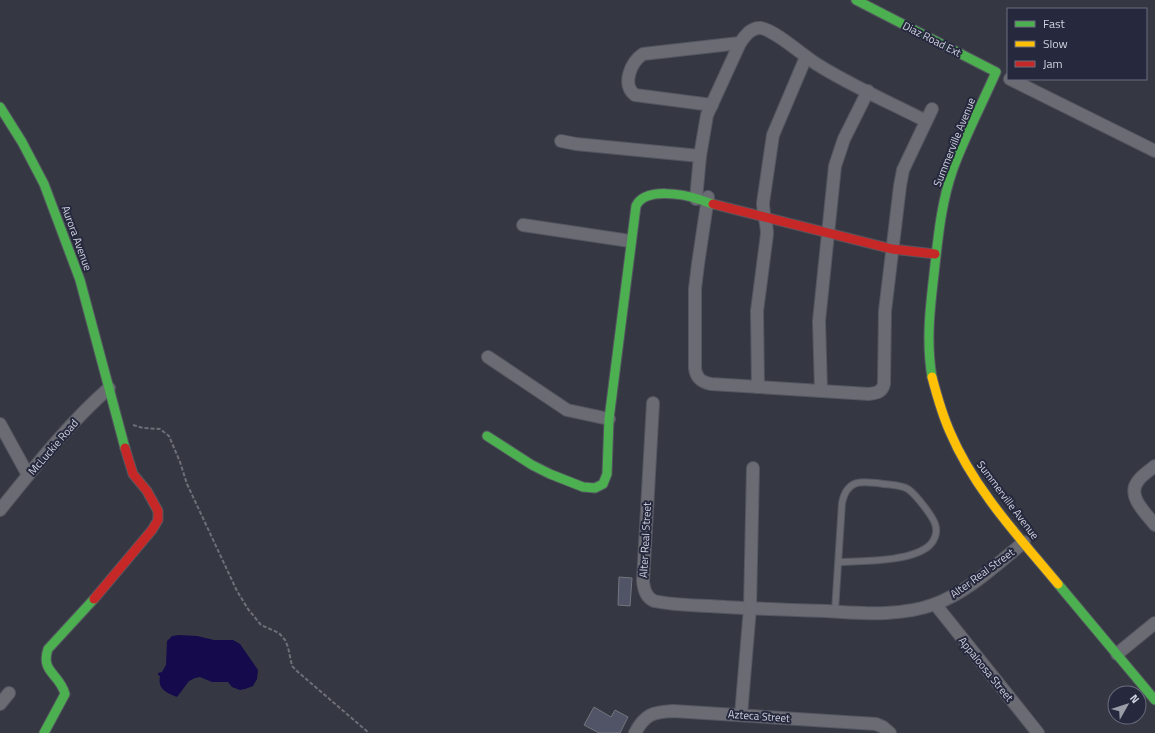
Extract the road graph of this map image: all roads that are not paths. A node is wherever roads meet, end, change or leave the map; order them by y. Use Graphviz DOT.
graph roads {
  1 [pos="856,0"];
  2 [pos="740,43"];
  3 [pos="806,57"];
  4 [pos="996,72"];
  5 [pos="1007,77"];
  6 [pos="1013,80"];
  7 [pos="868,92"];
  8 [pos="712,105"];
  9 [pos="0,107"];
  10 [pos="932,109"];
  11 [pos="926,121"];
  12 [pos="561,141"];
  13 [pos="1155,151"];
  14 [pos="700,156"];
  15 [pos="703,200"];
  16 [pos="764,213"];
  17 [pos="523,225"];
  18 [pos="829,230"];
  19 [pos="630,241"];
  20 [pos="892,246"];
  21 [pos="936,250"];
  22 [pos="488,357"];
  23 [pos="758,387"];
  24 [pos="109,388"];
  25 [pos="821,390"];
  26 [pos="653,403"];
  27 [pos="609,419"];
  28 [pos="0,424"];
  29 [pos="487,436"];
  30 [pos="1155,466"];
  31 [pos="753,468"];
  32 [pos="28,475"];
  33 [pos="0,510"];
  34 [pos="1155,525"];
  35 [pos="1024,542"];
  36 [pos="838,562"];
  37 [pos="935,604"];
  38 [pos="750,608"];
  39 [pos="835,612"];
  40 [pos="1155,623"];
  41 [pos="1117,654"];
  42 [pos="9,693"];
  43 [pos="1155,700"];
  44 [pos="0,704"];
  45 [pos="741,715"];
  46 [pos="44,733"];
  47 [pos="635,733"];
  48 [pos="890,733"];
  49 [pos="1038,733"];
  1 -- 4 [label="street, Diaz Road Ext"];
  2 -- 3 [label="street"];
  2 -- 8 [label="street"];
  2 -- 8 [label="street"];
  3 -- 7 [label="street"];
  3 -- 16 [label="street"];
  4 -- 5 [label="street, Diaz Road Ext"];
  4 -- 21 [label="street, Summerville Avenue"];
  6 -- 13 [label="street, Diaz Road Ext"];
  7 -- 11 [label="street"];
  7 -- 18 [label="street"];
  8 -- 14 [label="street"];
  9 -- 24 [label="street, Aurora Avenue"];
  10 -- 11 [label="street"];
  11 -- 20 [label="street"];
  12 -- 14 [label="street"];
  14 -- 15 [label="street"];
  15 -- 16 [label="street"];
  15 -- 19 [label="street"];
  15 -- 23 [label="street"];
  16 -- 18 [label="street"];
  16 -- 23 [label="street"];
  17 -- 19 [label="street"];
  18 -- 20 [label="street"];
  18 -- 25 [label="street"];
  19 -- 27 [label="street"];
  20 -- 21 [label="street"];
  20 -- 25 [label="street"];
  21 -- 35 [label="street, Summerville Avenue"];
  22 -- 27 [label="street"];
  23 -- 25 [label="street"];
  24 -- 32 [label="street, McLuckie Road"];
  24 -- 46 [label="street, Aurora Avenue"];
  26 -- 38 [label="street, Alter Real Street"];
  27 -- 29 [label="street"];
  28 -- 32 [label="street"];
  30 -- 34 [label="street"];
  31 -- 38 [label="street"];
  32 -- 33 [label="street, McLuckie Road"];
  35 -- 37 [label="street, Alter Real Street"];
  35 -- 41 [label="street, Summerville Avenue"];
  36 -- 36 [label="lane"];
  36 -- 39 [label="lane"];
  37 -- 39 [label="street, Alter Real Street"];
  37 -- 49 [label="street, Appaloosa Street"];
  38 -- 39 [label="street, Alter Real Street"];
  38 -- 45 [label="street"];
  40 -- 41 [label="street"];
  41 -- 43 [label="street, Summerville Avenue"];
  42 -- 44 [label="street"];
  45 -- 47 [label="street, Azteca Street"];
  45 -- 48 [label="street, Azteca Street"];
}
